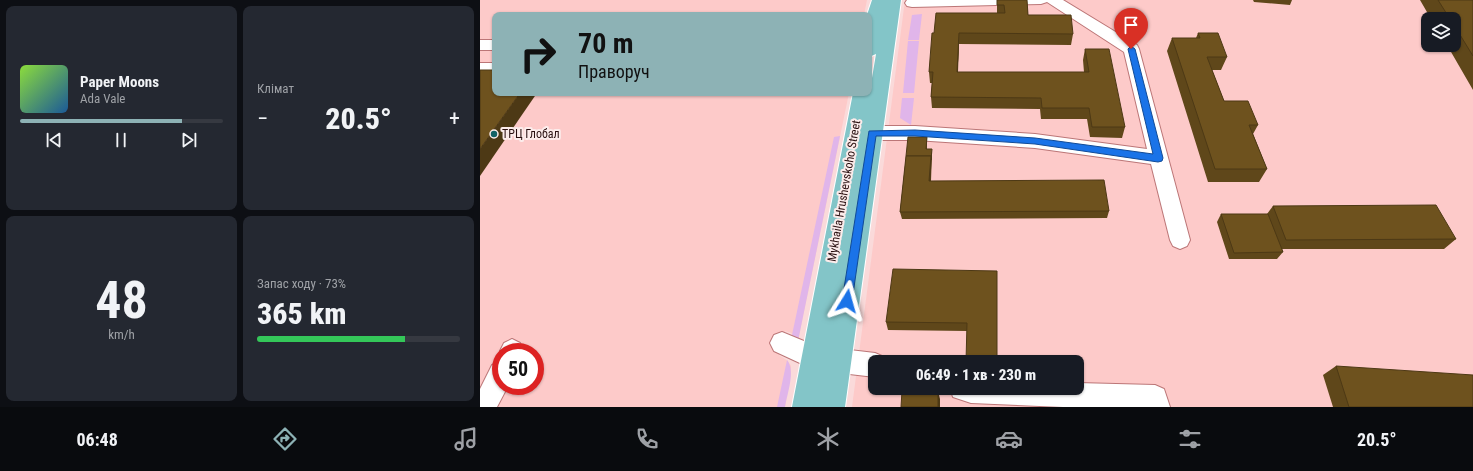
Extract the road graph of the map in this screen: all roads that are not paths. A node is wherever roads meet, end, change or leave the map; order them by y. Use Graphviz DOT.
graph roads {
  1 [pos="878,0"];
  2 [pos="1041,0"];
  3 [pos="1053,0"];
  4 [pos="902,2"];
  5 [pos="480,45"];
  6 [pos="492,45"];
  7 [pos="874,51"];
  8 [pos="480,68"];
  9 [pos="492,68"];
  10 [pos="875,74"];
  11 [pos="480,78"];
  12 [pos="492,78"];
  13 [pos="861,96"];
  14 [pos="872,133"];
  15 [pos="1158,158"];
  16 [pos="1180,240"];
  17 [pos="782,343"];
  18 [pos="815,358"];
  19 [pos="838,362"];
  20 [pos="868,364"];
  21 [pos="492,391"];
  22 [pos="1076,395"];
  23 [pos="484,407"];
  24 [pos="806,407"];
  25 [pos="831,407"];
  26 [pos="1157,407"];
  1 -- 7 [label="main road, Mykhaila Hrushevskoho Street"];
  2 -- 4 [label="lane"];
  3 -- 15 [label="lane"];
  4 -- 7 [label="main road, Mykhaila Hrushevskoho Street"];
  5 -- 6 [label="lane"];
  7 -- 10 [label="main road, Mykhaila Hrushevskoho Street"];
  8 -- 9 [label="lane"];
  10 -- 14 [label="main road, Mykhaila Hrushevskoho Street"];
  11 -- 12 [label="lane"];
  13 -- 18 [label="main road, Mykhaila Hrushevskoho Street"];
  14 -- 15 [label="lane"];
  14 -- 19 [label="main road, Mykhaila Hrushevskoho Street"];
  15 -- 16 [label="lane"];
  17 -- 18 [label="lane"];
  18 -- 19 [label="lane"];
  18 -- 24 [label="main road, Mykhaila Hrushevskoho Street"];
  19 -- 20 [label="lane"];
  19 -- 25 [label="main road, Mykhaila Hrushevskoho Street"];
  21 -- 23 [label="lane"];
  22 -- 26 [label="lane"];
}
